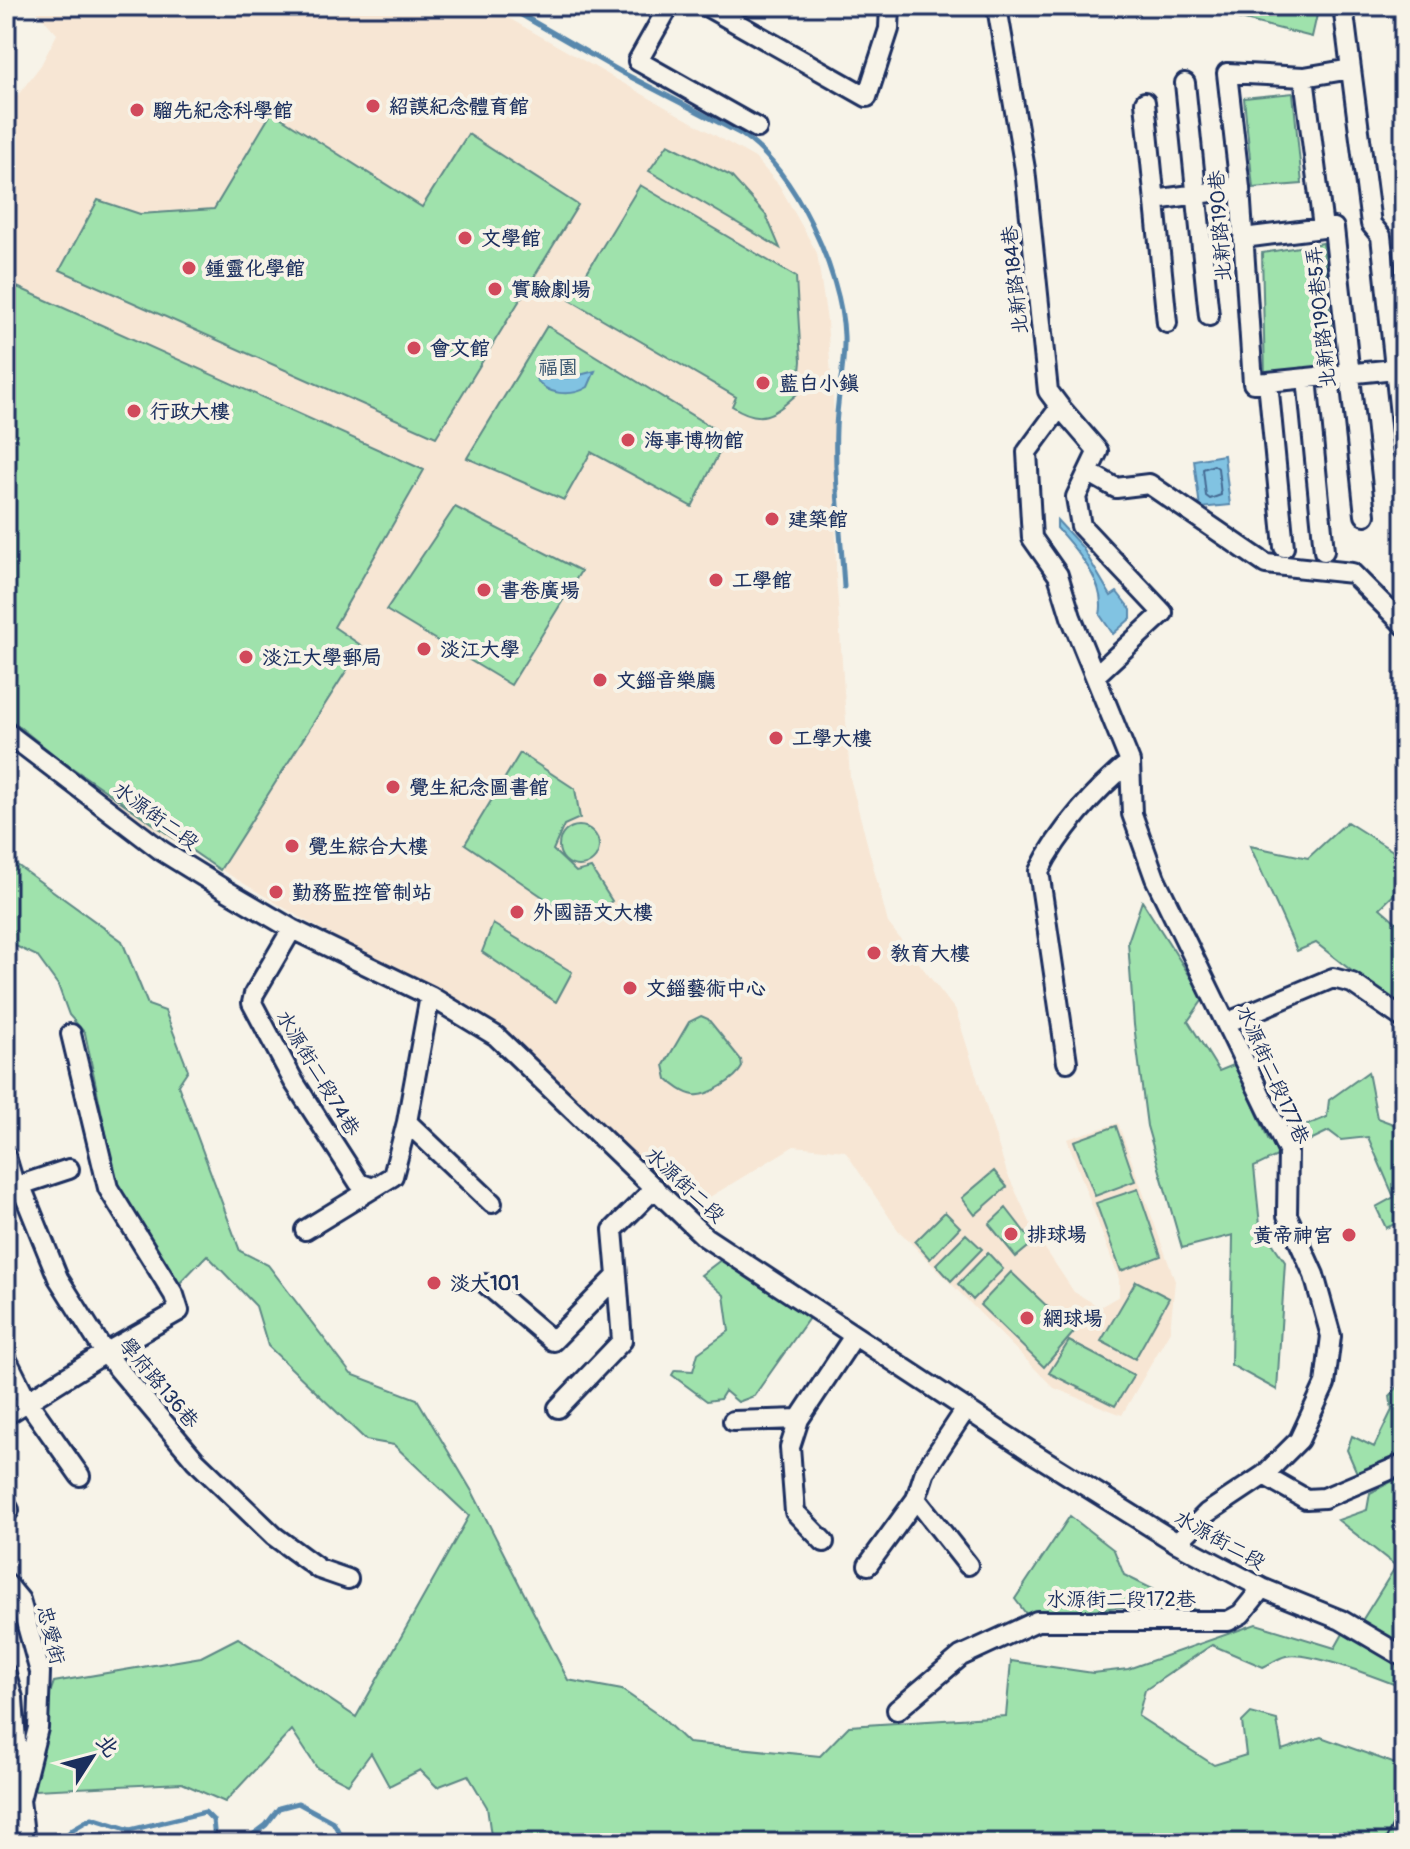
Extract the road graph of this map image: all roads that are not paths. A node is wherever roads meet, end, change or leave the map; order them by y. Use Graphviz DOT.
graph roads {
  1 [pos="669,6"];
  2 [pos="706,6"];
  3 [pos="890,6"];
  4 [pos="994,6"];
  5 [pos="1343,6"];
  6 [pos="1351,69"];
  7 [pos="1304,77"];
  8 [pos="1185,83"];
  9 [pos="1145,102"];
  10 [pos="757,128"];
  11 [pos="1240,188"];
  12 [pos="1195,194"];
  13 [pos="1155,200"];
  14 [pos="1323,228"];
  15 [pos="1243,238"];
  16 [pos="1209,316"];
  17 [pos="1167,323"];
  18 [pos="1395,369"];
  19 [pos="1349,374"];
  20 [pos="1307,378"];
  21 [pos="1268,382"];
  22 [pos="1060,407"];
  23 [pos="1404,453"];
  24 [pos="1088,472"];
  25 [pos="1365,515"];
  26 [pos="1284,547"];
  27 [pos="1324,551"];
  28 [pos="1404,625"];
  29 [pos="1096,675"];
  30 [pos="6,732"];
  31 [pos="1130,762"];
  32 [pos="292,929"];
  33 [pos="430,996"];
  34 [pos="1404,1019"];
  35 [pos="1226,1023"];
  36 [pos="71,1034"];
  37 [pos="1067,1062"];
  38 [pos="407,1122"];
  39 [pos="6,1157"];
  40 [pos="69,1169"];
  41 [pos="10,1188"];
  42 [pos="373,1188"];
  43 [pos="655,1188"];
  44 [pos="492,1203"];
  45 [pos="305,1230"];
  46 [pos="617,1276"];
  47 [pos="486,1284"];
  48 [pos="854,1336"];
  49 [pos="105,1353"];
  50 [pos="6,1358"];
  51 [pos="28,1402"];
  52 [pos="558,1408"];
  53 [pos="966,1409"];
  54 [pos="6,1415"];
  55 [pos="799,1419"];
  56 [pos="733,1421"];
  57 [pos="1404,1464"];
  58 [pos="1264,1475"];
  59 [pos="80,1476"];
  60 [pos="916,1499"];
  61 [pos="824,1542"];
  62 [pos="1177,1543"];
  63 [pos="868,1565"];
  64 [pos="968,1565"];
  65 [pos="348,1579"];
  66 [pos="6,1583"];
  67 [pos="1262,1588"];
  68 [pos="1404,1657"];
  69 [pos="6,1674"];
  70 [pos="897,1710"];
  71 [pos="20,1800"];
  72 [pos="6,1816"];
  73 [pos="25,1843"];
  1 -- 10 [label="street"];
  2 -- 3 [label="street"];
  4 -- 22 [label="street, 北新路184巷"];
  5 -- 6 [label="street"];
  6 -- 7 [label="street, 北新路190巷"];
  6 -- 18 [label="street"];
  7 -- 11 [label="street, 北新路190巷"];
  7 -- 14 [label="street, 北新路190巷5弄"];
  8 -- 12 [label="street"];
  9 -- 13 [label="street"];
  11 -- 12 [label="street"];
  11 -- 15 [label="street, 北新路190巷"];
  12 -- 13 [label="street"];
  12 -- 16 [label="street"];
  13 -- 17 [label="street"];
  14 -- 15 [label="street"];
  14 -- 19 [label="street, 北新路190巷5弄"];
  15 -- 21 [label="street, 北新路190巷"];
  18 -- 19 [label="street"];
  18 -- 23 [label="street"];
  19 -- 20 [label="street"];
  19 -- 25 [label="street, 北新路190巷5弄"];
  20 -- 21 [label="street"];
  20 -- 27 [label="street"];
  21 -- 26 [label="street, 北新路190巷"];
  22 -- 24 [label="street, 北新路184巷"];
  22 -- 29 [label="street, 水源街二段177巷"];
  24 -- 28 [label="street"];
  24 -- 29 [label="street"];
  29 -- 31 [label="street, 水源街二段177巷"];
  30 -- 32 [label="street, 水源街二段"];
  31 -- 35 [label="street, 水源街二段177巷"];
  31 -- 37 [label="street"];
  32 -- 33 [label="street, 水源街二段"];
  32 -- 42 [label="street, 水源街二段74巷"];
  33 -- 38 [label="street"];
  33 -- 43 [label="street, 水源街二段"];
  34 -- 35 [label="street"];
  35 -- 58 [label="street, 水源街二段177巷"];
  36 -- 49 [label="street"];
  38 -- 42 [label="street"];
  38 -- 44 [label="street"];
  39 -- 41 [label="street, 學府路136巷"];
  40 -- 41 [label="street"];
  41 -- 49 [label="street, 學府路136巷"];
  42 -- 45 [label="street"];
  43 -- 46 [label="street"];
  43 -- 48 [label="street, 水源街二段"];
  46 -- 47 [label="street"];
  46 -- 52 [label="street"];
  48 -- 53 [label="street, 水源街二段"];
  48 -- 55 [label="street"];
  49 -- 51 [label="street"];
  49 -- 65 [label="street, 學府路136巷"];
  50 -- 51 [label="street"];
  51 -- 54 [label="street"];
  51 -- 59 [label="street"];
  53 -- 60 [label="street"];
  53 -- 62 [label="street, 水源街二段"];
  55 -- 56 [label="street"];
  55 -- 61 [label="street"];
  57 -- 58 [label="street"];
  58 -- 62 [label="street, 水源街二段177巷"];
  60 -- 63 [label="street"];
  60 -- 64 [label="street"];
  62 -- 67 [label="street, 水源街二段"];
  66 -- 71 [label="street, 忠愛街"];
  67 -- 68 [label="street, 水源街二段"];
  67 -- 70 [label="street, 水源街二段172巷"];
  69 -- 71 [label="street"];
  71 -- 72 [label="street"];
  71 -- 73 [label="street, 忠愛街"];
}
